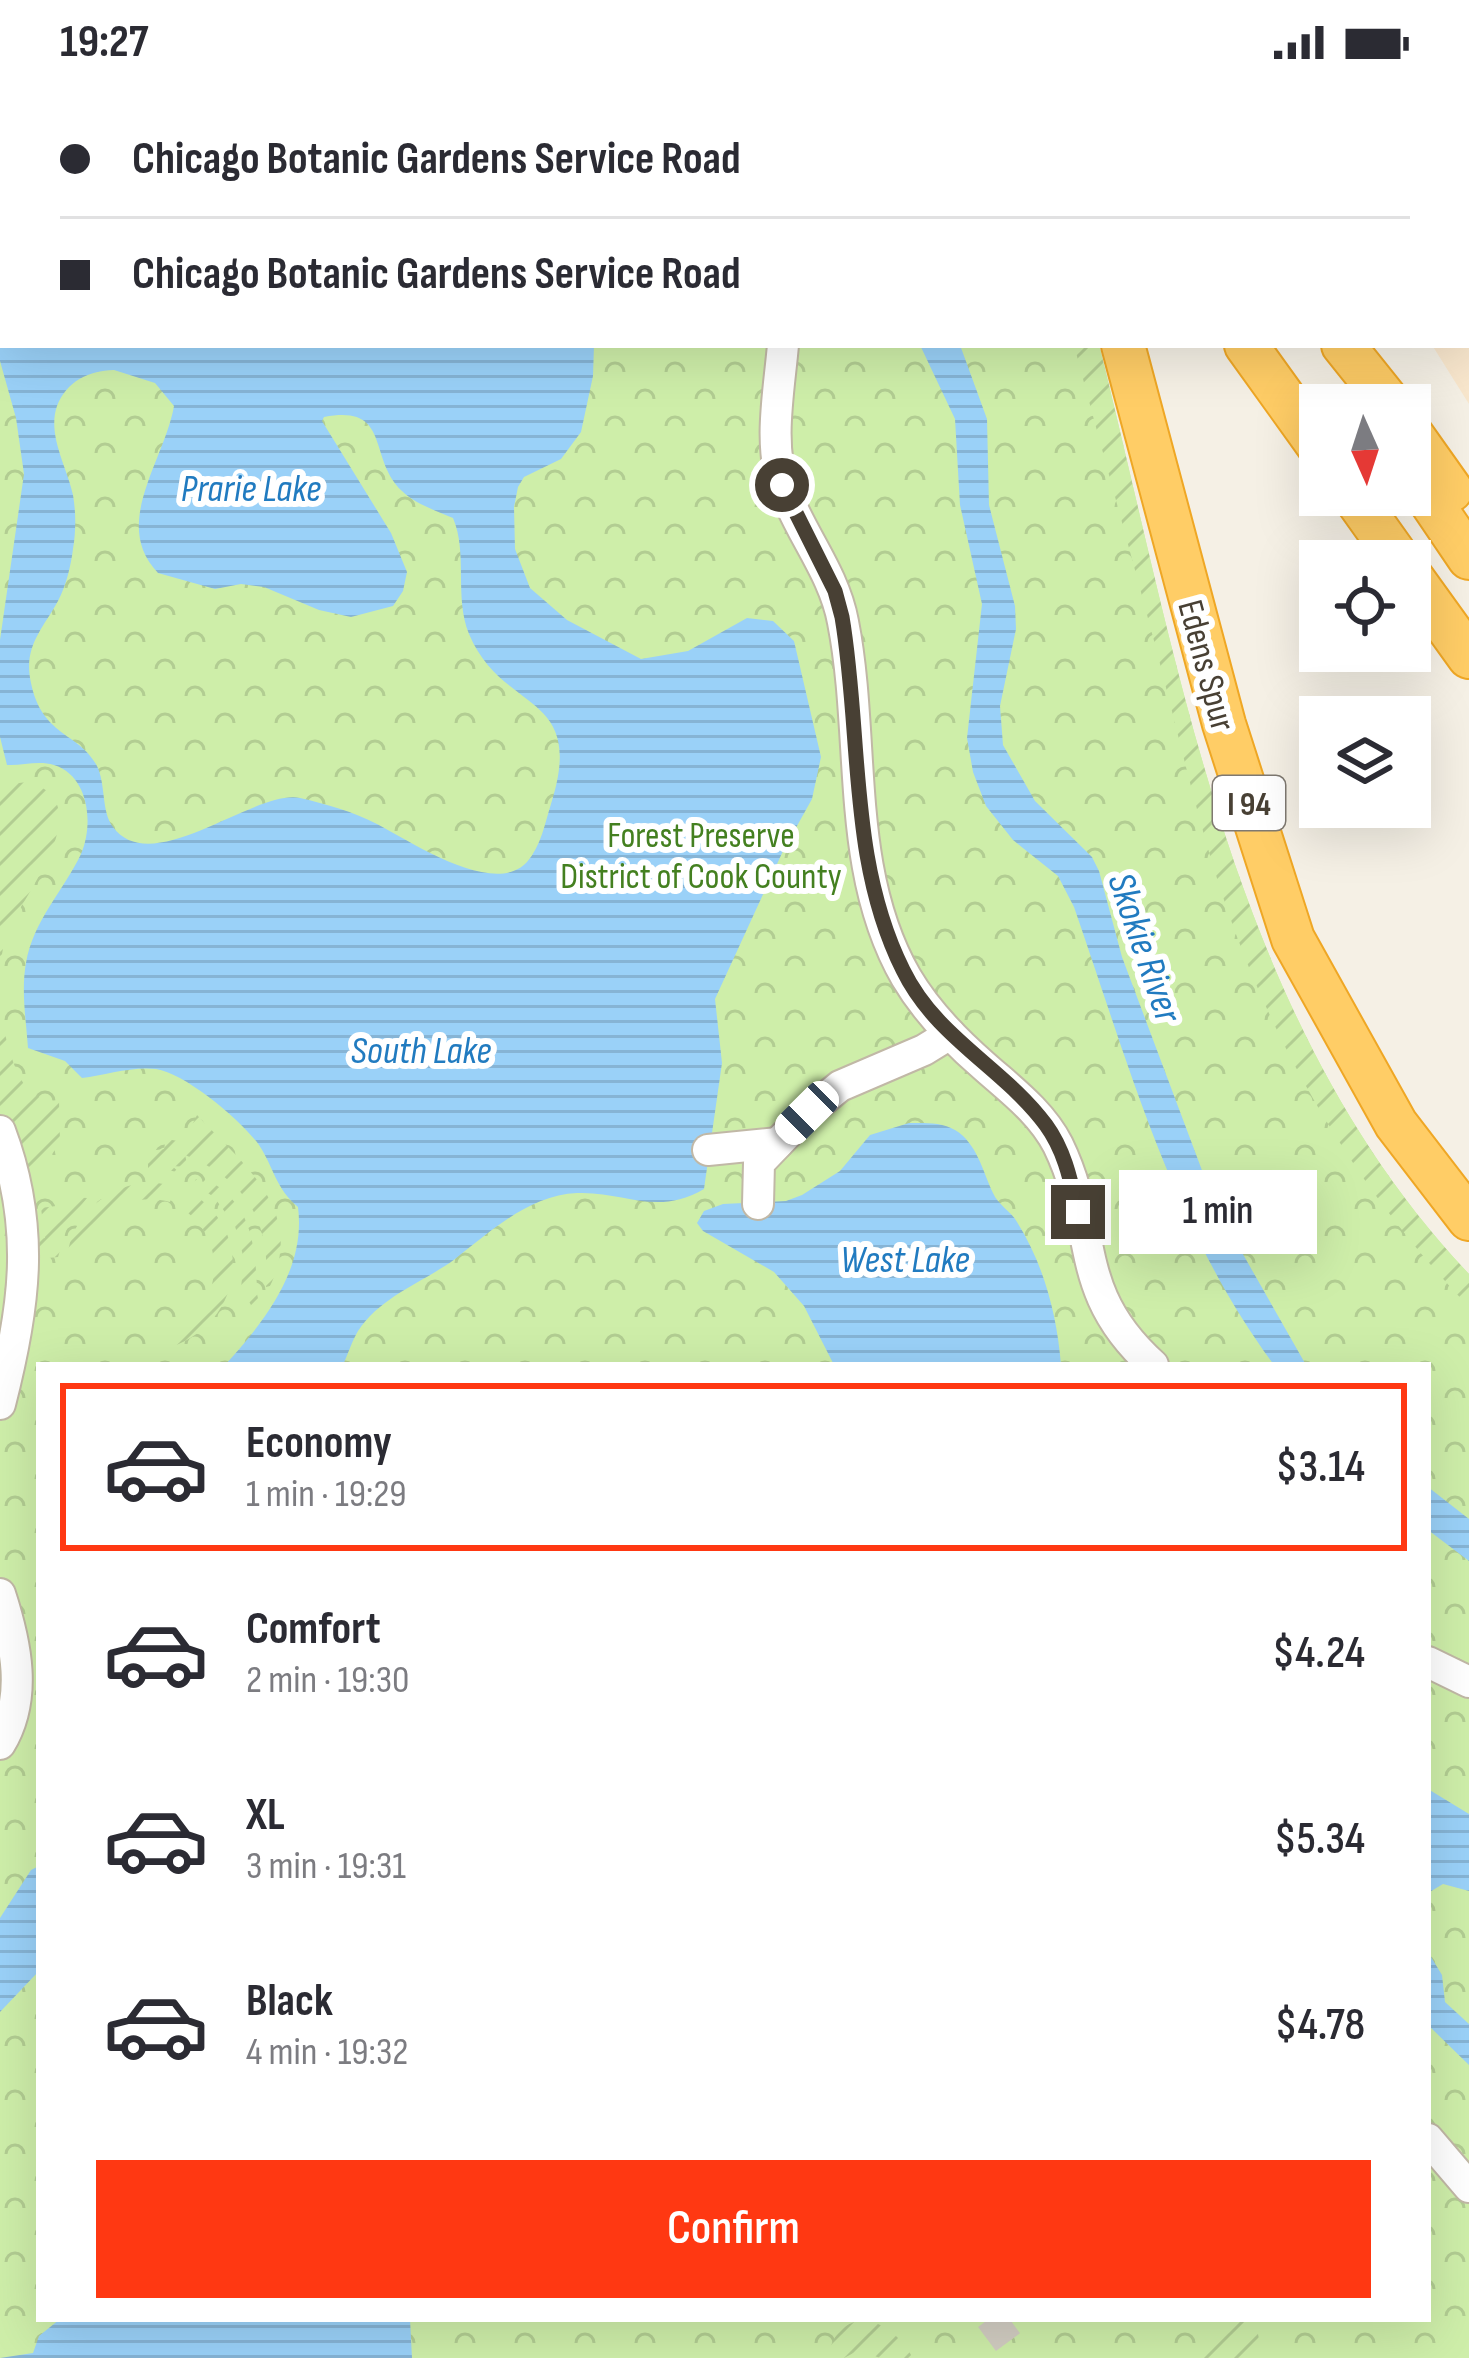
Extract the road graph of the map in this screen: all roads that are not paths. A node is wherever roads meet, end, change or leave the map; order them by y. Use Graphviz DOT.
graph roads {
  1 [pos="783,348"];
  2 [pos="1124,348"];
  3 [pos="1248,348"];
  4 [pos="1325,348"];
  5 [pos="1345,348"];
  6 [pos="1350,384"];
  7 [pos="1374,384"];
  8 [pos="1299,419"];
  9 [pos="1431,461"];
  10 [pos="1431,502"];
  11 [pos="1469,516"];
  12 [pos="1469,558"];
  13 [pos="1431,604"];
  14 [pos="1469,657"];
  15 [pos="950,1034"];
  16 [pos="0,1131"];
  17 [pos="708,1150"];
  18 [pos="768,1153"];
  19 [pos="758,1204"];
  20 [pos="1469,1219"];
  21 [pos="1150,1362"];
  22 [pos="0,1404"];
  23 [pos="0,1594"];
  24 [pos="1431,1663"];
  25 [pos="1469,1682"];
  26 [pos="0,1744"];
  27 [pos="1434,2154"];
  28 [pos="1469,2187"];
  1 -- 15 [label="lane"];
  2 -- 20 [label="highway, Edens Spur / I 94"];
  3 -- 8 [label="highway"];
  4 -- 6 [label="highway"];
  5 -- 7 [label="highway"];
  9 -- 11 [label="highway"];
  10 -- 12 [label="highway"];
  13 -- 14 [label="highway"];
  15 -- 18 [label="lane"];
  15 -- 21 [label="lane"];
  16 -- 22 [label="lane"];
  17 -- 18 [label="lane"];
  18 -- 19 [label="lane"];
  23 -- 26 [label="lane"];
  24 -- 25 [label="lane"];
  27 -- 28 [label="lane"];
}
